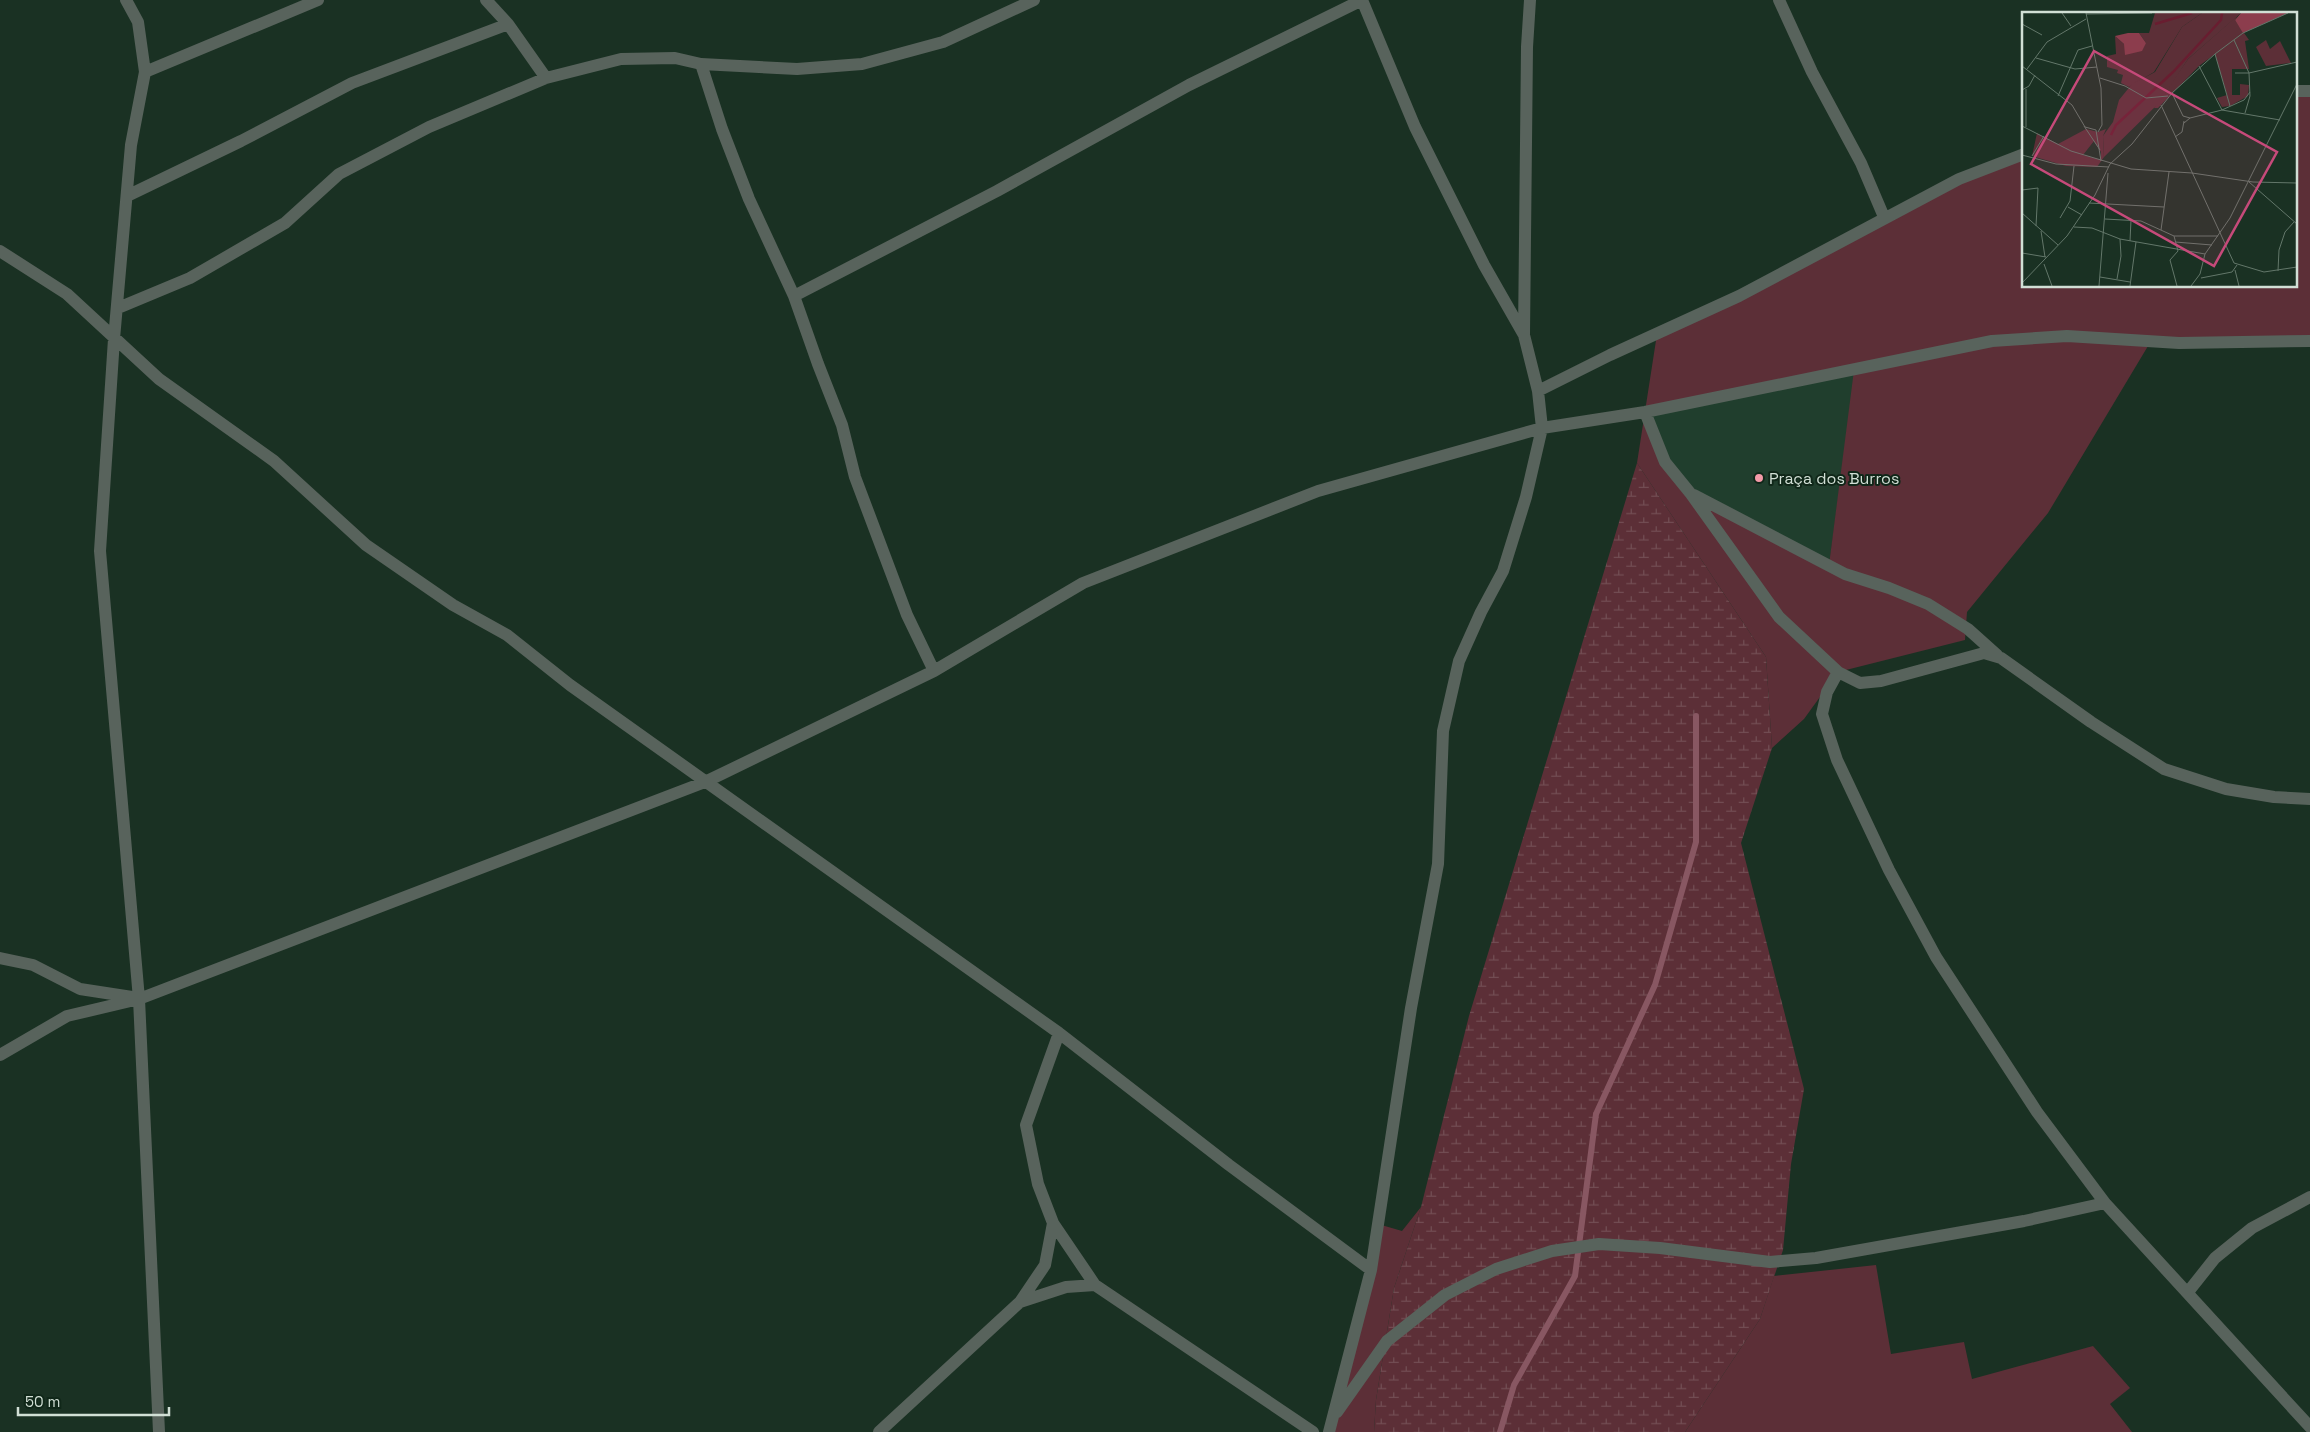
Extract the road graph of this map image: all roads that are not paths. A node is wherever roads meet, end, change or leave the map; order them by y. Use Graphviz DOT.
graph roads {
  1 [pos="126,0"];
  2 [pos="318,0"];
  3 [pos="486,0"];
  4 [pos="1034,0"];
  5 [pos="1362,0"];
  6 [pos="1530,0"];
  7 [pos="1779,0"];
  8 [pos="508,24"];
  9 [pos="702,64"];
  10 [pos="145,72"];
  11 [pos="546,78"];
  12 [pos="2022,155"];
  13 [pos="127,196"];
  14 [pos="1884,217"];
  15 [pos="0,251"];
  16 [pos="794,296"];
  17 [pos="118,308"];
  18 [pos="1524,334"];
  19 [pos="114,339"];
  20 [pos="2310,341"];
  21 [pos="1538,392"];
  22 [pos="1645,412"];
  23 [pos="1542,428"];
  24 [pos="1691,494"];
  25 [pos="2001,658"];
  26 [pos="934,671"];
  27 [pos="1838,672"];
  28 [pos="705,782"];
  29 [pos="2310,798"];
  30 [pos="0,958"];
  31 [pos="139,999"];
  32 [pos="1059,1033"];
  33 [pos="0,1055"];
  34 [pos="2310,1197"];
  35 [pos="2106,1203"];
  36 [pos="1053,1223"];
  37 [pos="1371,1270"];
  38 [pos="1095,1285"];
  39 [pos="2188,1292"];
  40 [pos="1020,1302"];
  41 [pos="1332,1419"];
  42 [pos="2310,1428"];
  43 [pos="159,1432"];
  44 [pos="879,1432"];
  45 [pos="1313,1432"];
  46 [pos="1329,1432"];
  1 -- 10 [label="street"];
  2 -- 10 [label="street"];
  3 -- 8 [label="street"];
  4 -- 9 [label="street"];
  5 -- 16 [label="street"];
  5 -- 18 [label="street"];
  6 -- 18 [label="street"];
  7 -- 14 [label="street"];
  8 -- 11 [label="street"];
  8 -- 13 [label="street"];
  9 -- 11 [label="street"];
  9 -- 16 [label="street"];
  10 -- 13 [label="street"];
  11 -- 17 [label="street"];
  12 -- 14 [label="street"];
  13 -- 17 [label="street"];
  14 -- 21 [label="street"];
  15 -- 19 [label="street"];
  16 -- 26 [label="street"];
  17 -- 19 [label="street"];
  18 -- 21 [label="street"];
  19 -- 28 [label="street"];
  19 -- 31 [label="street"];
  20 -- 22 [label="street"];
  21 -- 23 [label="street"];
  22 -- 23 [label="street"];
  22 -- 24 [label="street"];
  23 -- 26 [label="street"];
  23 -- 37 [label="street"];
  24 -- 25 [label="street"];
  24 -- 27 [label="street"];
  25 -- 27 [label="street"];
  25 -- 29 [label="street"];
  26 -- 28 [label="street"];
  27 -- 35 [label="street"];
  28 -- 31 [label="street"];
  28 -- 32 [label="street"];
  30 -- 31 [label="street"];
  31 -- 33 [label="street"];
  31 -- 43 [label="street"];
  32 -- 36 [label="street"];
  32 -- 37 [label="street"];
  34 -- 39 [label="street"];
  35 -- 39 [label="street"];
  35 -- 41 [label="street"];
  36 -- 38 [label="street"];
  36 -- 40 [label="street"];
  37 -- 41 [label="street"];
  38 -- 40 [label="street"];
  38 -- 45 [label="street"];
  39 -- 42 [label="street"];
  40 -- 44 [label="street"];
  41 -- 46 [label="street"];
}
